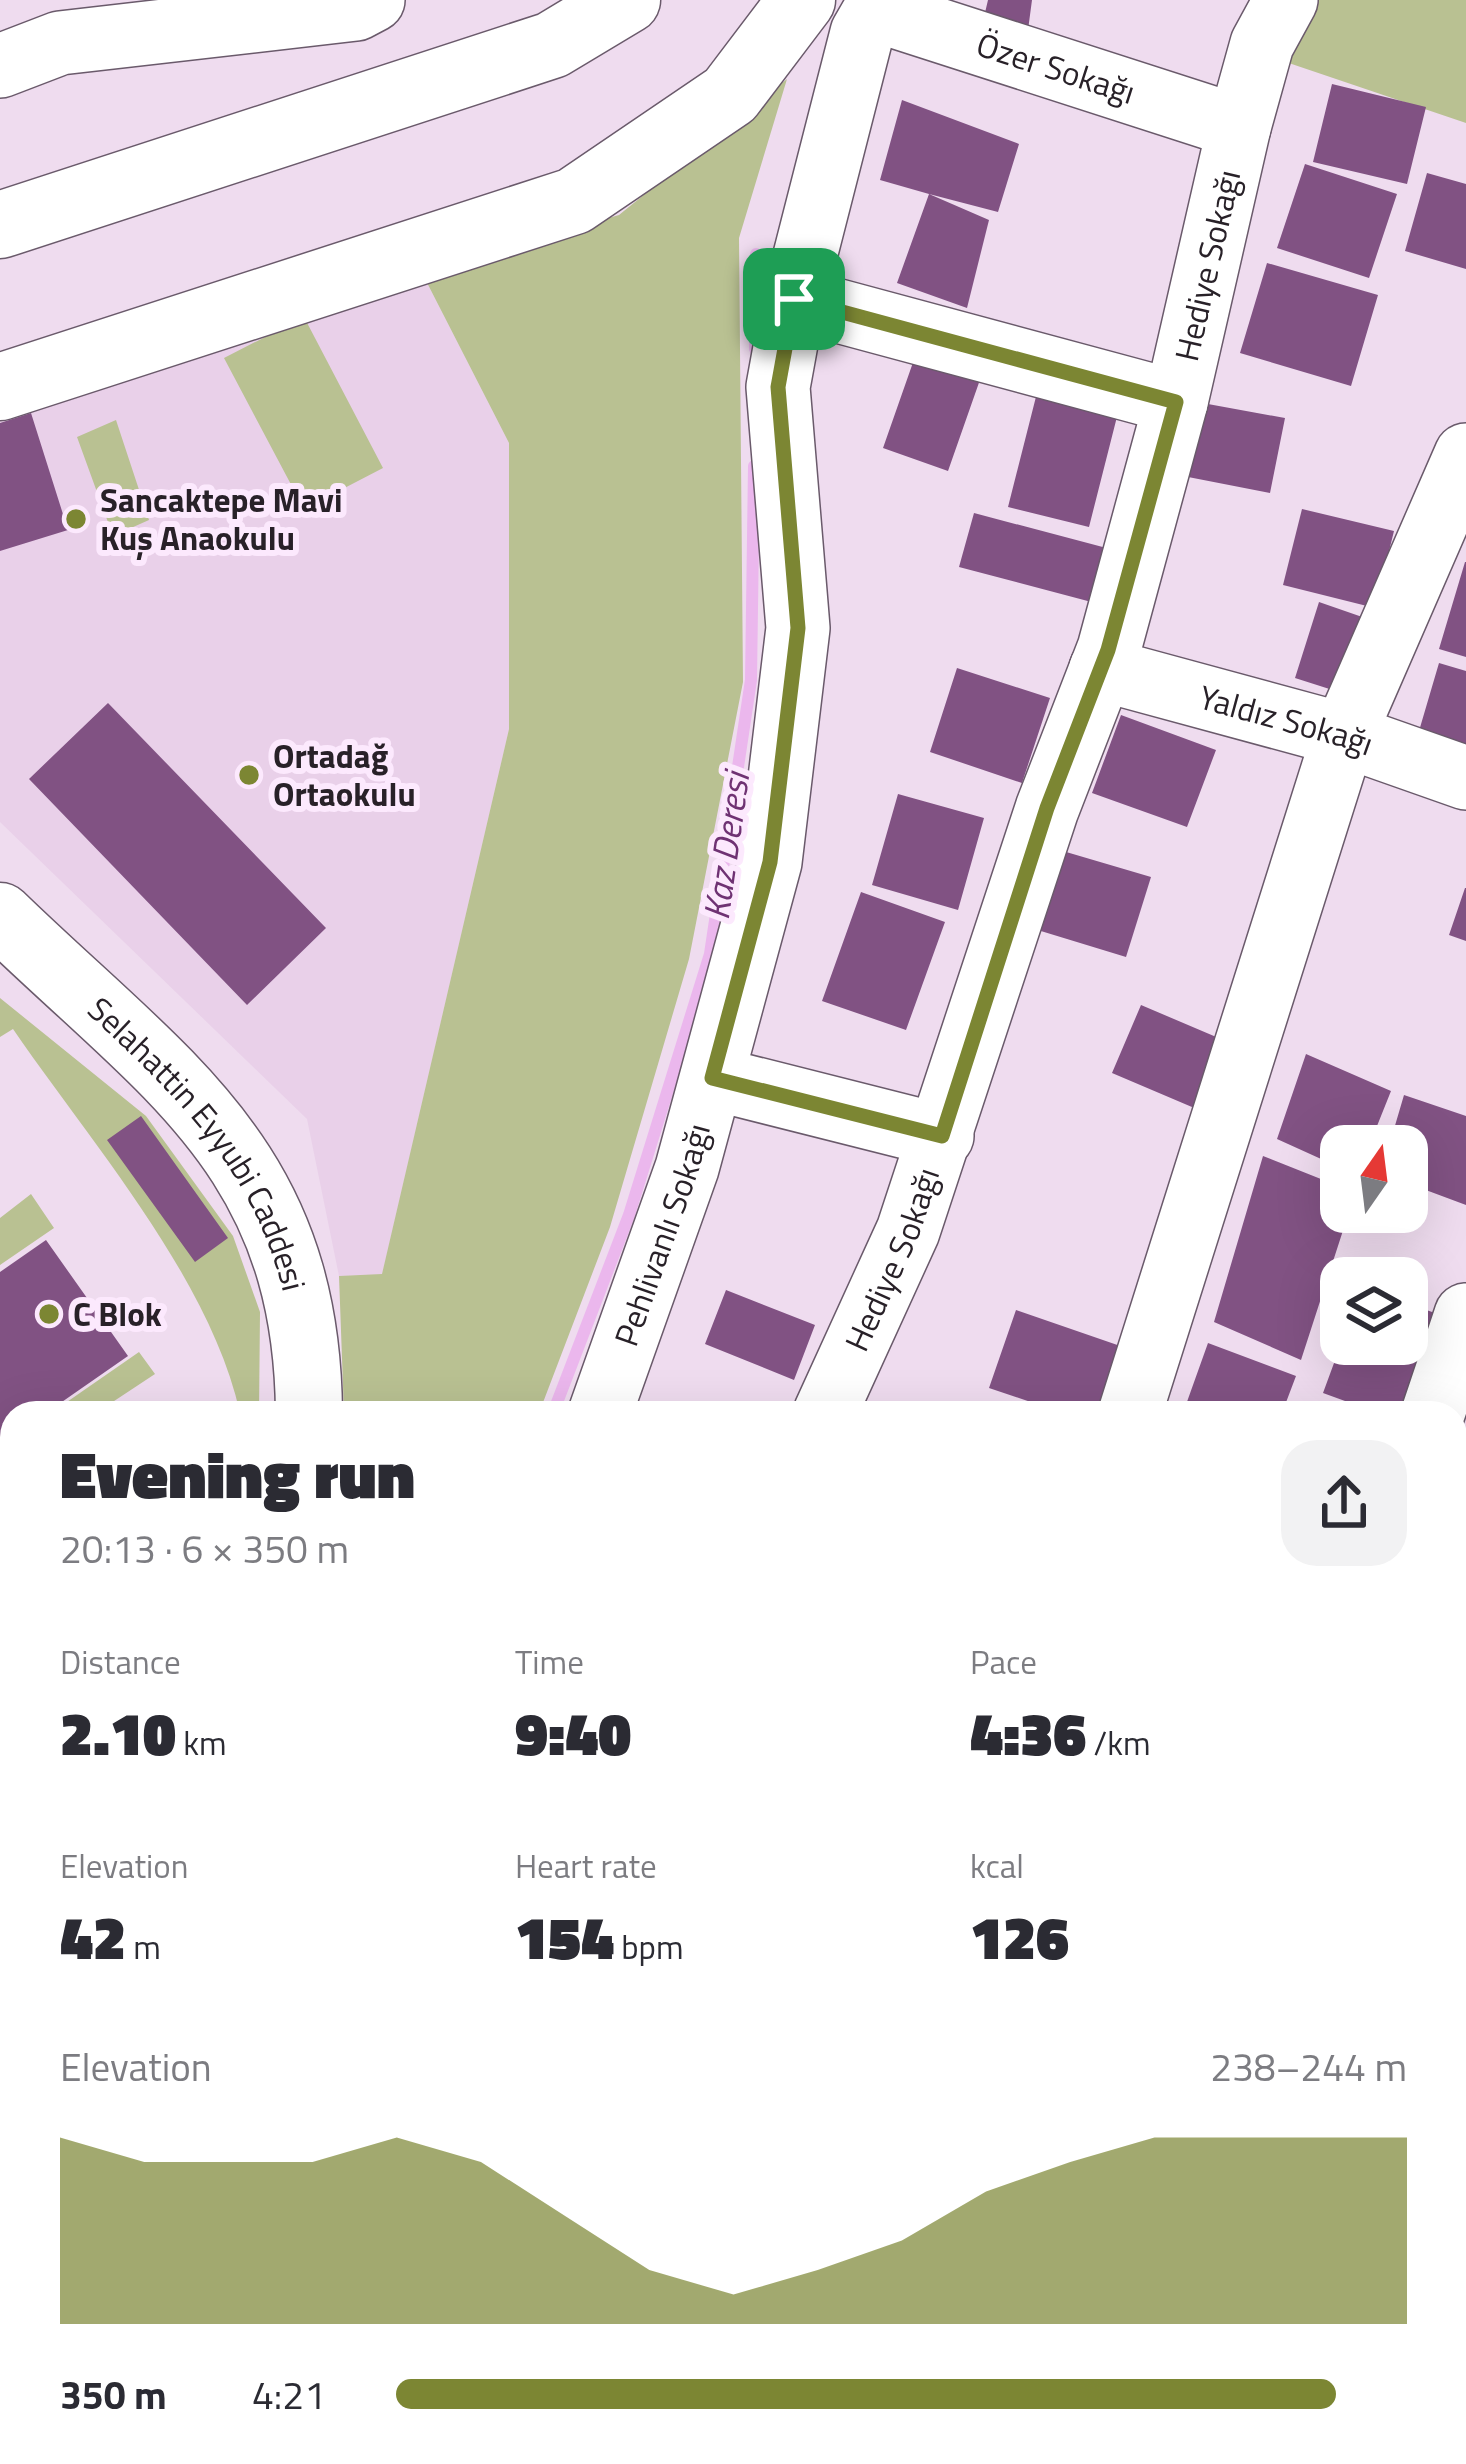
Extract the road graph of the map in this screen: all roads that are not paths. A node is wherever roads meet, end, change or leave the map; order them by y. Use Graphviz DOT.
graph roads {
  1 [pos="373,0"];
  2 [pos="627,0"];
  3 [pos="802,0"];
  4 [pos="1286,0"];
  5 [pos="878,5"];
  6 [pos="0,66"];
  7 [pos="1239,127"];
  8 [pos="0,225"];
  9 [pos="794,299"];
  10 [pos="0,387"];
  11 [pos="1176,402"];
  12 [pos="1466,455"];
  13 [pos="1101,669"];
  14 [pos="1344,735"];
  15 [pos="1466,778"];
  16 [pos="0,916"];
  17 [pos="712,1078"];
  18 [pos="942,1136"];
  19 [pos="1466,1316"];
  20 [pos="309,1401"];
  21 [pos="604,1401"];
  22 [pos="830,1401"];
  23 [pos="1134,1401"];
  24 [pos="1437,1401"];
  1 -- 6 [label="street"];
  2 -- 8 [label="main road"];
  3 -- 10 [label="main road"];
  4 -- 7 [label="street, Hediye Sokağı"];
  5 -- 7 [label="street, Özer Sokağı"];
  5 -- 9 [label="street, Pehlivanlı Sokağı"];
  7 -- 11 [label="street, Hediye Sokağı"];
  9 -- 11 [label="street"];
  9 -- 17 [label="street, Pehlivanlı Sokağı"];
  11 -- 13 [label="street, Hediye Sokağı"];
  12 -- 14 [label="street"];
  13 -- 14 [label="street, Yaldız Sokağı"];
  13 -- 18 [label="street, Hediye Sokağı"];
  14 -- 15 [label="street, Yaldız Sokağı"];
  14 -- 23 [label="street"];
  16 -- 20 [label="main road, Selahattin Eyyubi Caddesi"];
  17 -- 18 [label="street"];
  17 -- 21 [label="street, Pehlivanlı Sokağı"];
  18 -- 22 [label="street, Hediye Sokağı"];
  19 -- 24 [label="street"];
}
